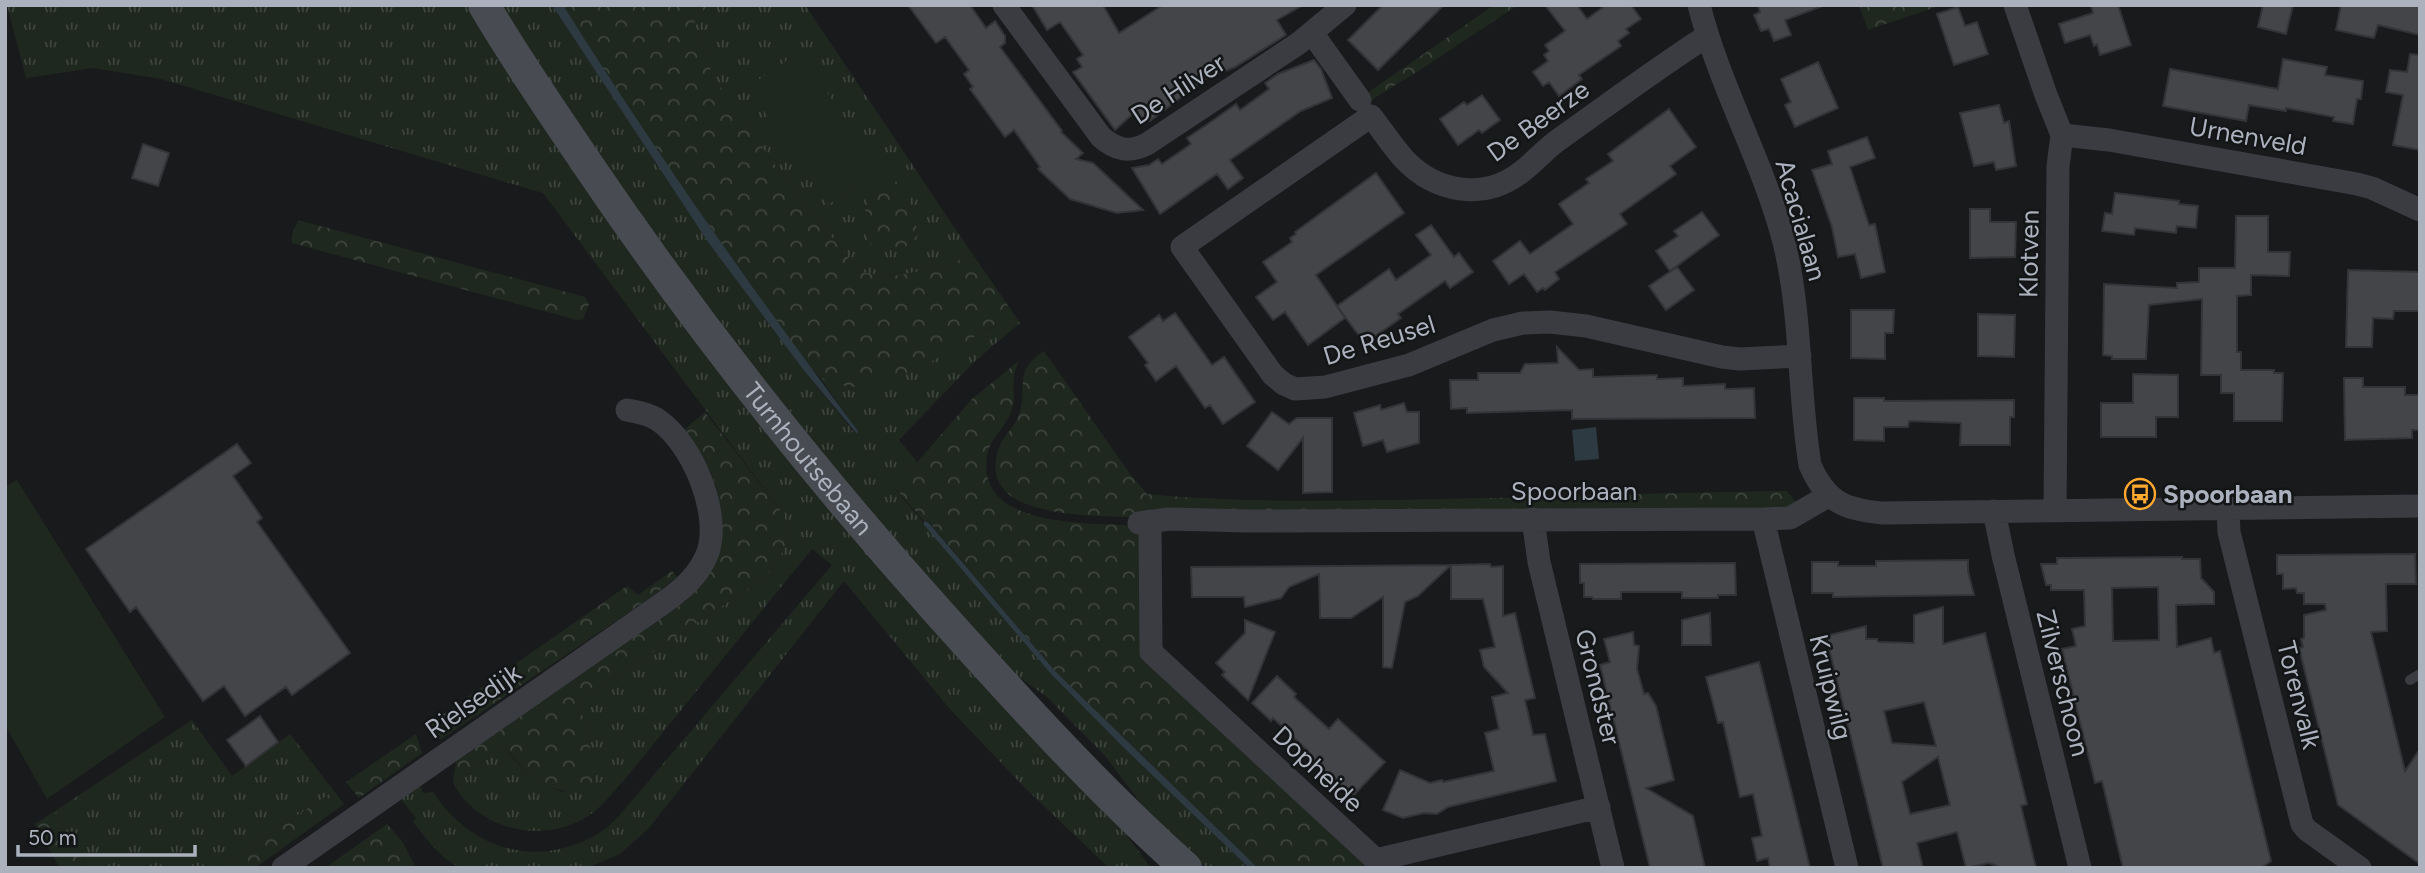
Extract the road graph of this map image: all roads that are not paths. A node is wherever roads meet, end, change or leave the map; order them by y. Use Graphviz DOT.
graph roads {
  1 [pos="484,5"];
  2 [pos="1004,5"];
  3 [pos="1345,5"];
  4 [pos="1699,5"];
  5 [pos="2015,5"];
  6 [pos="1312,33"];
  7 [pos="1707,36"];
  8 [pos="1366,108"];
  9 [pos="2062,135"];
  10 [pos="2420,210"];
  11 [pos="1800,356"];
  12 [pos="627,410"];
  13 [pos="1828,496"];
  14 [pos="2420,506"];
  15 [pos="2228,508"];
  16 [pos="2055,511"];
  17 [pos="1994,512"];
  18 [pos="1532,519"];
  19 [pos="1763,519"];
  20 [pos="1144,522"];
  21 [pos="1598,807"];
  22 [pos="283,868"];
  23 [pos="1186,868"];
  24 [pos="1613,868"];
  25 [pos="1847,868"];
  26 [pos="2080,868"];
  27 [pos="2360,868"];
  1 -- 23 [label="main road, Turnhoutsebaan"];
  2 -- 6 [label="street, De Hilver"];
  3 -- 6 [label="street, De Hilver"];
  4 -- 7 [label="street, Acacialaan"];
  5 -- 9 [label="street, Klotven"];
  6 -- 8 [label="street, De Beerze"];
  7 -- 8 [label="street, De Beerze"];
  7 -- 11 [label="street, Acacialaan"];
  8 -- 11 [label="street, De Reusel"];
  9 -- 10 [label="street, Urnenveld"];
  9 -- 16 [label="street, Klotven"];
  11 -- 13 [label="street, Acacialaan"];
  12 -- 22 [label="street, Rielsedijk"];
  13 -- 17 [label="street"];
  13 -- 19 [label="street, Spoorbaan"];
  14 -- 15 [label="street"];
  15 -- 16 [label="street"];
  15 -- 27 [label="street, Torenvalk"];
  16 -- 17 [label="street"];
  17 -- 26 [label="street, Zilverschoon"];
  18 -- 19 [label="street, Spoorbaan"];
  18 -- 20 [label="street, Spoorbaan"];
  18 -- 21 [label="street, Grondster"];
  19 -- 25 [label="street, Kruipwilg"];
  20 -- 21 [label="street, Dopheide"];
  21 -- 24 [label="street, Grondster"];
}
